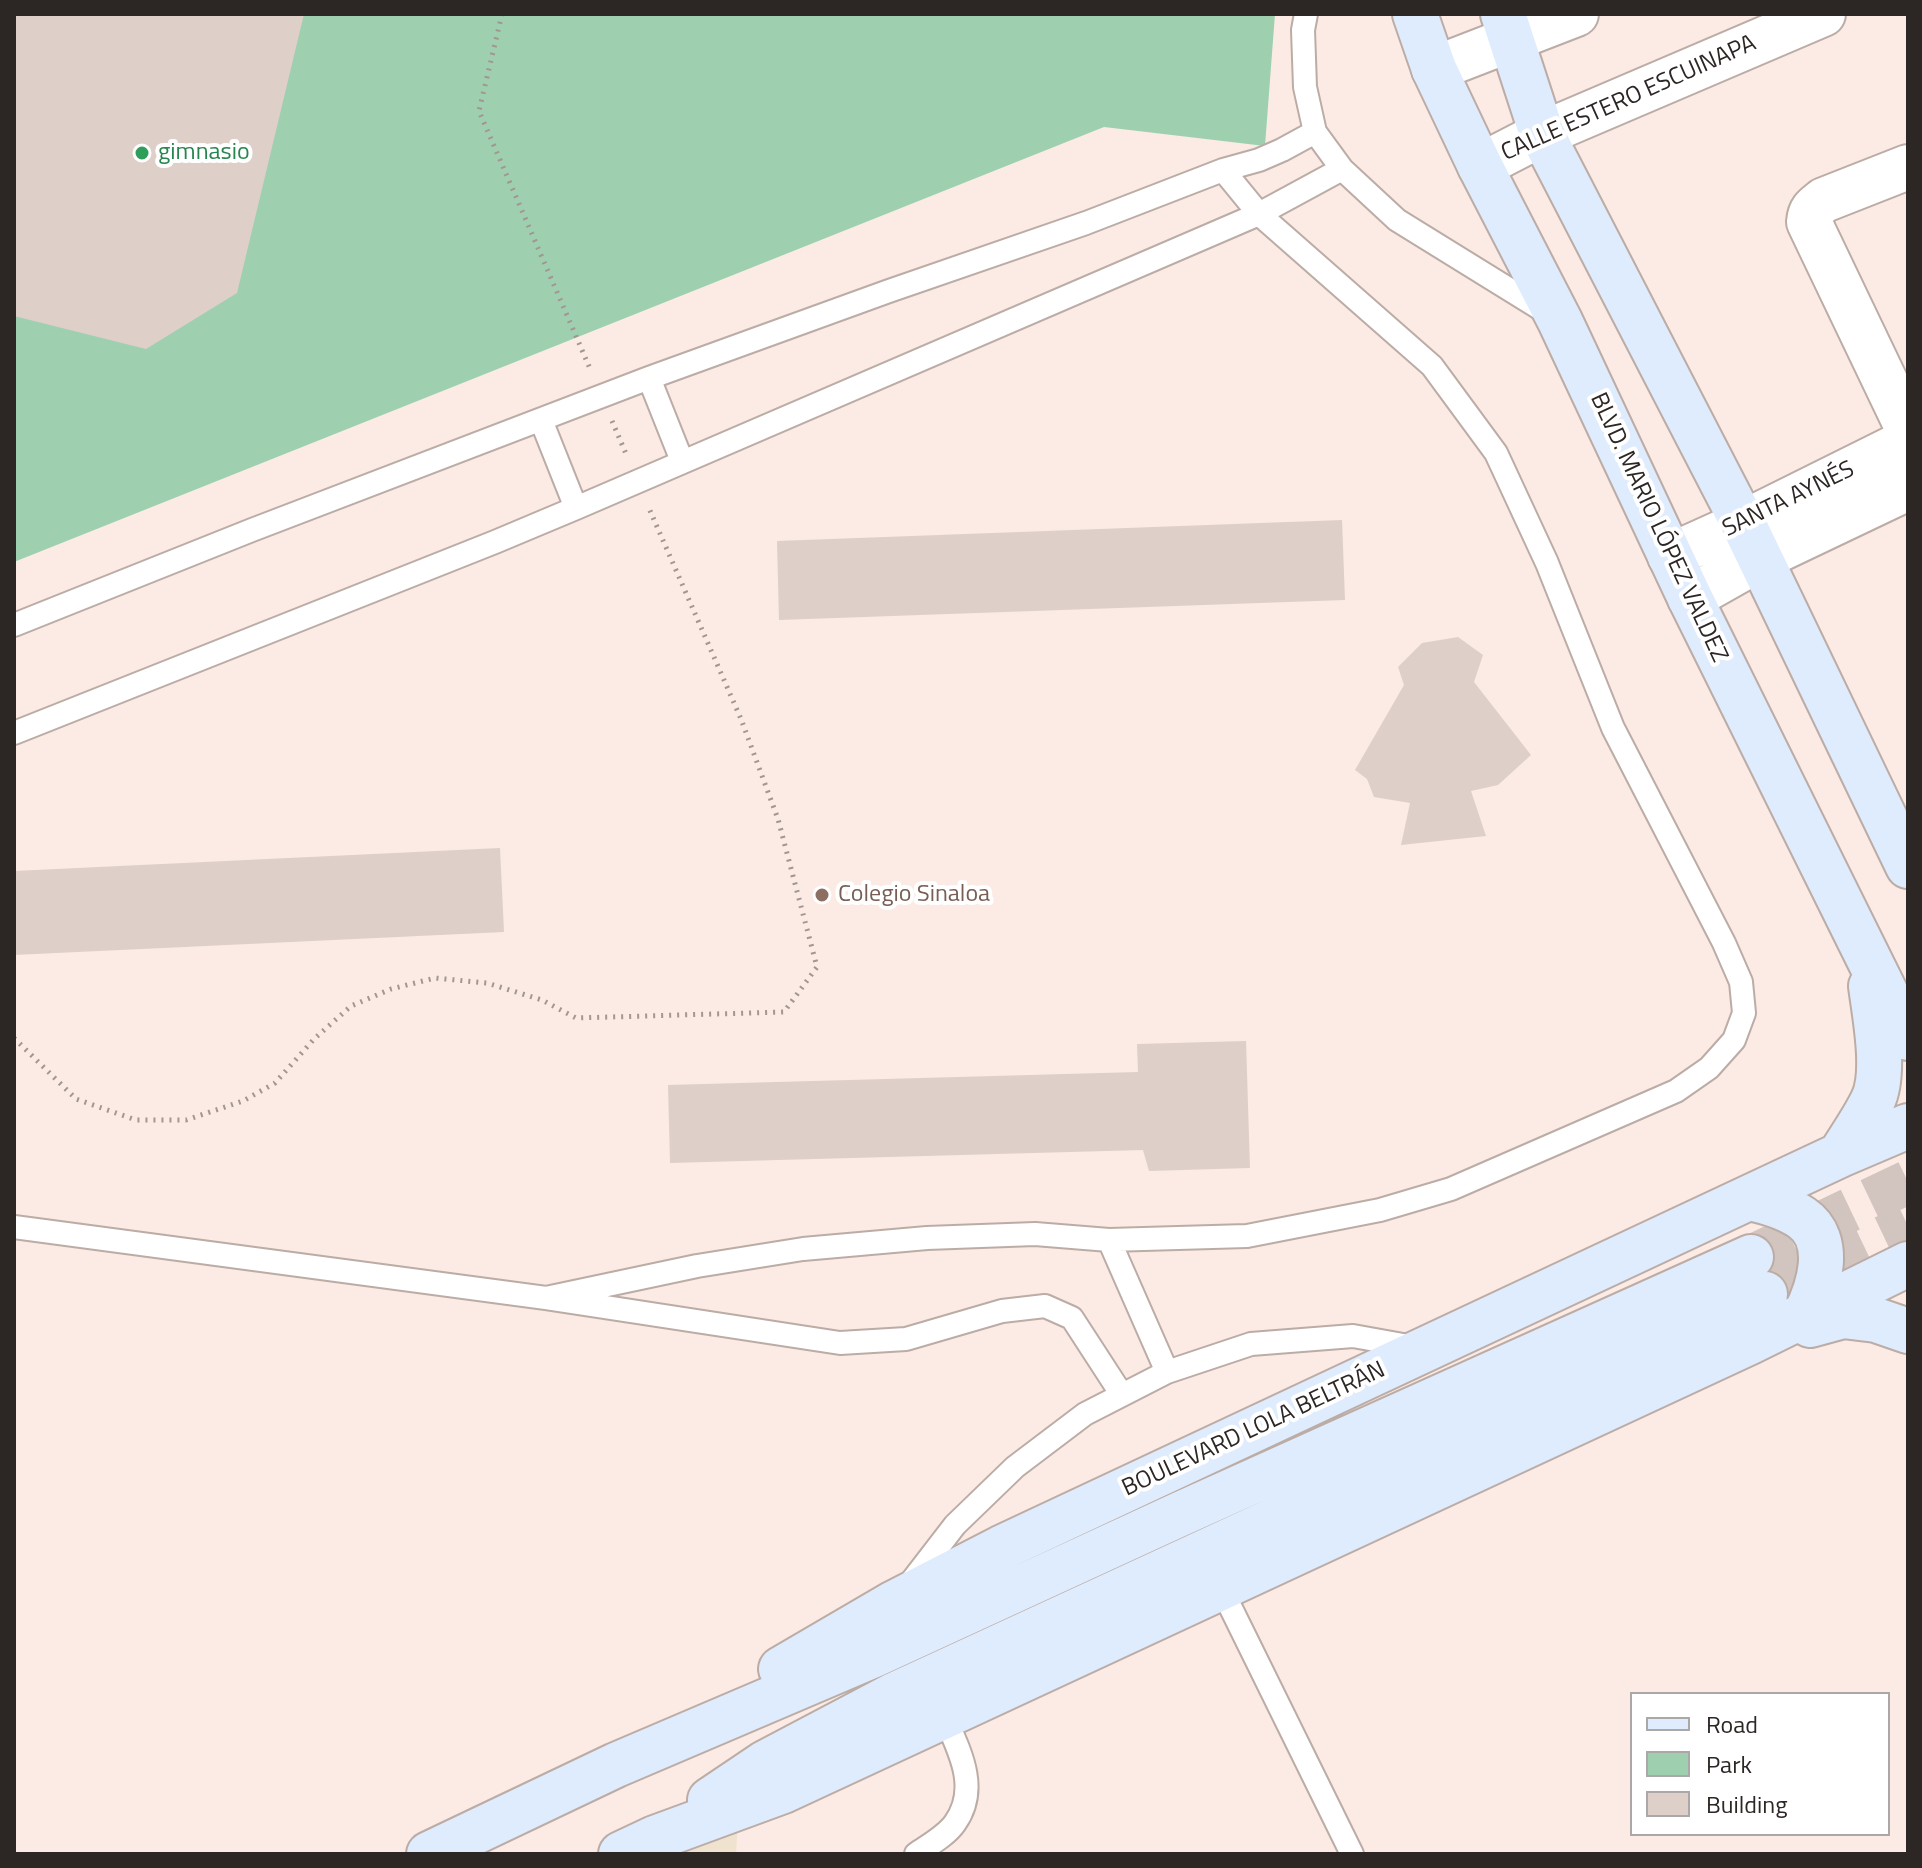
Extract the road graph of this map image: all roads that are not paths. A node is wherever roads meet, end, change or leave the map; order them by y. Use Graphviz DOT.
graph roads {
  1 [pos="1306,14"];
  2 [pos="1415,14"];
  3 [pos="1576,14"];
  4 [pos="1823,14"];
  5 [pos="1506,27"];
  6 [pos="1434,69"];
  7 [pos="1315,132"];
  8 [pos="1542,134"];
  9 [pos="1480,166"];
  10 [pos="1908,167"];
  11 [pos="1342,169"];
  12 [pos="1223,170"];
  13 [pos="1259,214"];
  14 [pos="1560,321"];
  15 [pos="649,378"];
  16 [pos="541,420"];
  17 [pos="1908,429"];
  18 [pos="1908,441"];
  19 [pos="682,461"];
  20 [pos="1908,488"];
  21 [pos="576,508"];
  22 [pos="1751,541"];
  23 [pos="1670,556"];
  24 [pos="1690,598"];
  25 [pos="14,625"];
  26 [pos="14,733"];
  27 [pos="1908,866"];
  28 [pos="1866,956"];
  29 [pos="1908,1038"];
  30 [pos="1908,1126"];
  31 [pos="1840,1155"];
  32 [pos="1750,1198"];
  33 [pos="14,1227"];
  34 [pos="1109,1240"];
  35 [pos="1908,1264"];
  36 [pos="546,1298"];
  37 [pos="1805,1315"];
  38 [pos="1908,1331"];
  39 [pos="1750,1342"];
  40 [pos="1427,1350"];
  41 [pos="1167,1372"];
  42 [pos="1122,1395"];
  43 [pos="1221,1588"];
  44 [pos="894,1603"];
  45 [pos="944,1716"];
  46 [pos="616,1765"];
  47 [pos="638,1846"];
  48 [pos="429,1854"];
  49 [pos="916,1854"];
  50 [pos="1352,1854"];
  1 -- 7 [label="lane"];
  2 -- 6 [label="main road, BLVD. MARIO LÓPEZ VALDEZ"];
  3 -- 5 [label="street"];
  4 -- 8 [label="street, CALLE ESTERO ESCUINAPA"];
  5 -- 6 [label="street"];
  5 -- 8 [label="main road"];
  6 -- 9 [label="main road, BLVD. MARIO LÓPEZ VALDEZ"];
  7 -- 11 [label="lane"];
  7 -- 12 [label="lane"];
  8 -- 9 [label="street, CALLE ESTERO ESCUINAPA"];
  8 -- 22 [label="main road"];
  9 -- 14 [label="main road, BLVD. MARIO LÓPEZ VALDEZ"];
  10 -- 17 [label="street"];
  11 -- 13 [label="lane"];
  11 -- 14 [label="lane"];
  12 -- 13 [label="lane"];
  12 -- 15 [label="lane"];
  13 -- 19 [label="lane"];
  13 -- 34 [label="lane"];
  14 -- 23 [label="main road, BLVD. MARIO LÓPEZ VALDEZ"];
  15 -- 16 [label="lane"];
  15 -- 19 [label="lane"];
  16 -- 21 [label="lane"];
  16 -- 25 [label="lane"];
  18 -- 22 [label="street, SANTA AYNÉS"];
  19 -- 21 [label="lane"];
  20 -- 22 [label="street, SANTA AYNÉS"];
  21 -- 26 [label="lane"];
  22 -- 23 [label="street, SANTA AYNÉS"];
  22 -- 24 [label="street, SANTA AYNÉS"];
  22 -- 27 [label="main road"];
  23 -- 24 [label="main road, BLVD. MARIO LÓPEZ VALDEZ"];
  24 -- 28 [label="main road, BLVD. MARIO LÓPEZ VALDEZ"];
  28 -- 29 [label="main road, BLVD. MARIO LÓPEZ VALDEZ"];
  28 -- 31 [label="main road"];
  30 -- 31 [label="main road, BOULEVARD LOLA BELTRÁN"];
  31 -- 32 [label="main road, BOULEVARD LOLA BELTRÁN"];
  32 -- 37 [label="main road"];
  32 -- 40 [label="main road, BOULEVARD LOLA BELTRÁN"];
  33 -- 36 [label="lane"];
  34 -- 36 [label="lane"];
  34 -- 41 [label="lane"];
  35 -- 37 [label="main road, BOULEVARD LOLA BELTRÁN"];
  36 -- 42 [label="lane"];
  37 -- 39 [label="main road, BOULEVARD LOLA BELTRÁN"];
  38 -- 39 [label="main road"];
  39 -- 43 [label="main road, BOULEVARD LOLA BELTRÁN"];
  40 -- 41 [label="lane"];
  40 -- 44 [label="main road, BOULEVARD LOLA BELTRÁN"];
  41 -- 42 [label="lane"];
  42 -- 44 [label="lane"];
  43 -- 45 [label="main road, BOULEVARD LOLA BELTRÁN"];
  43 -- 50 [label="lane"];
  44 -- 46 [label="main road, BOULEVARD LOLA BELTRÁN"];
  45 -- 47 [label="main road, BOULEVARD LOLA BELTRÁN"];
  45 -- 49 [label="lane"];
  46 -- 47 [label="main road, BOULEVARD LOLA BELTRÁN"];
  46 -- 48 [label="main road, BOULEVARD LOLA BELTRÁN"];
}
